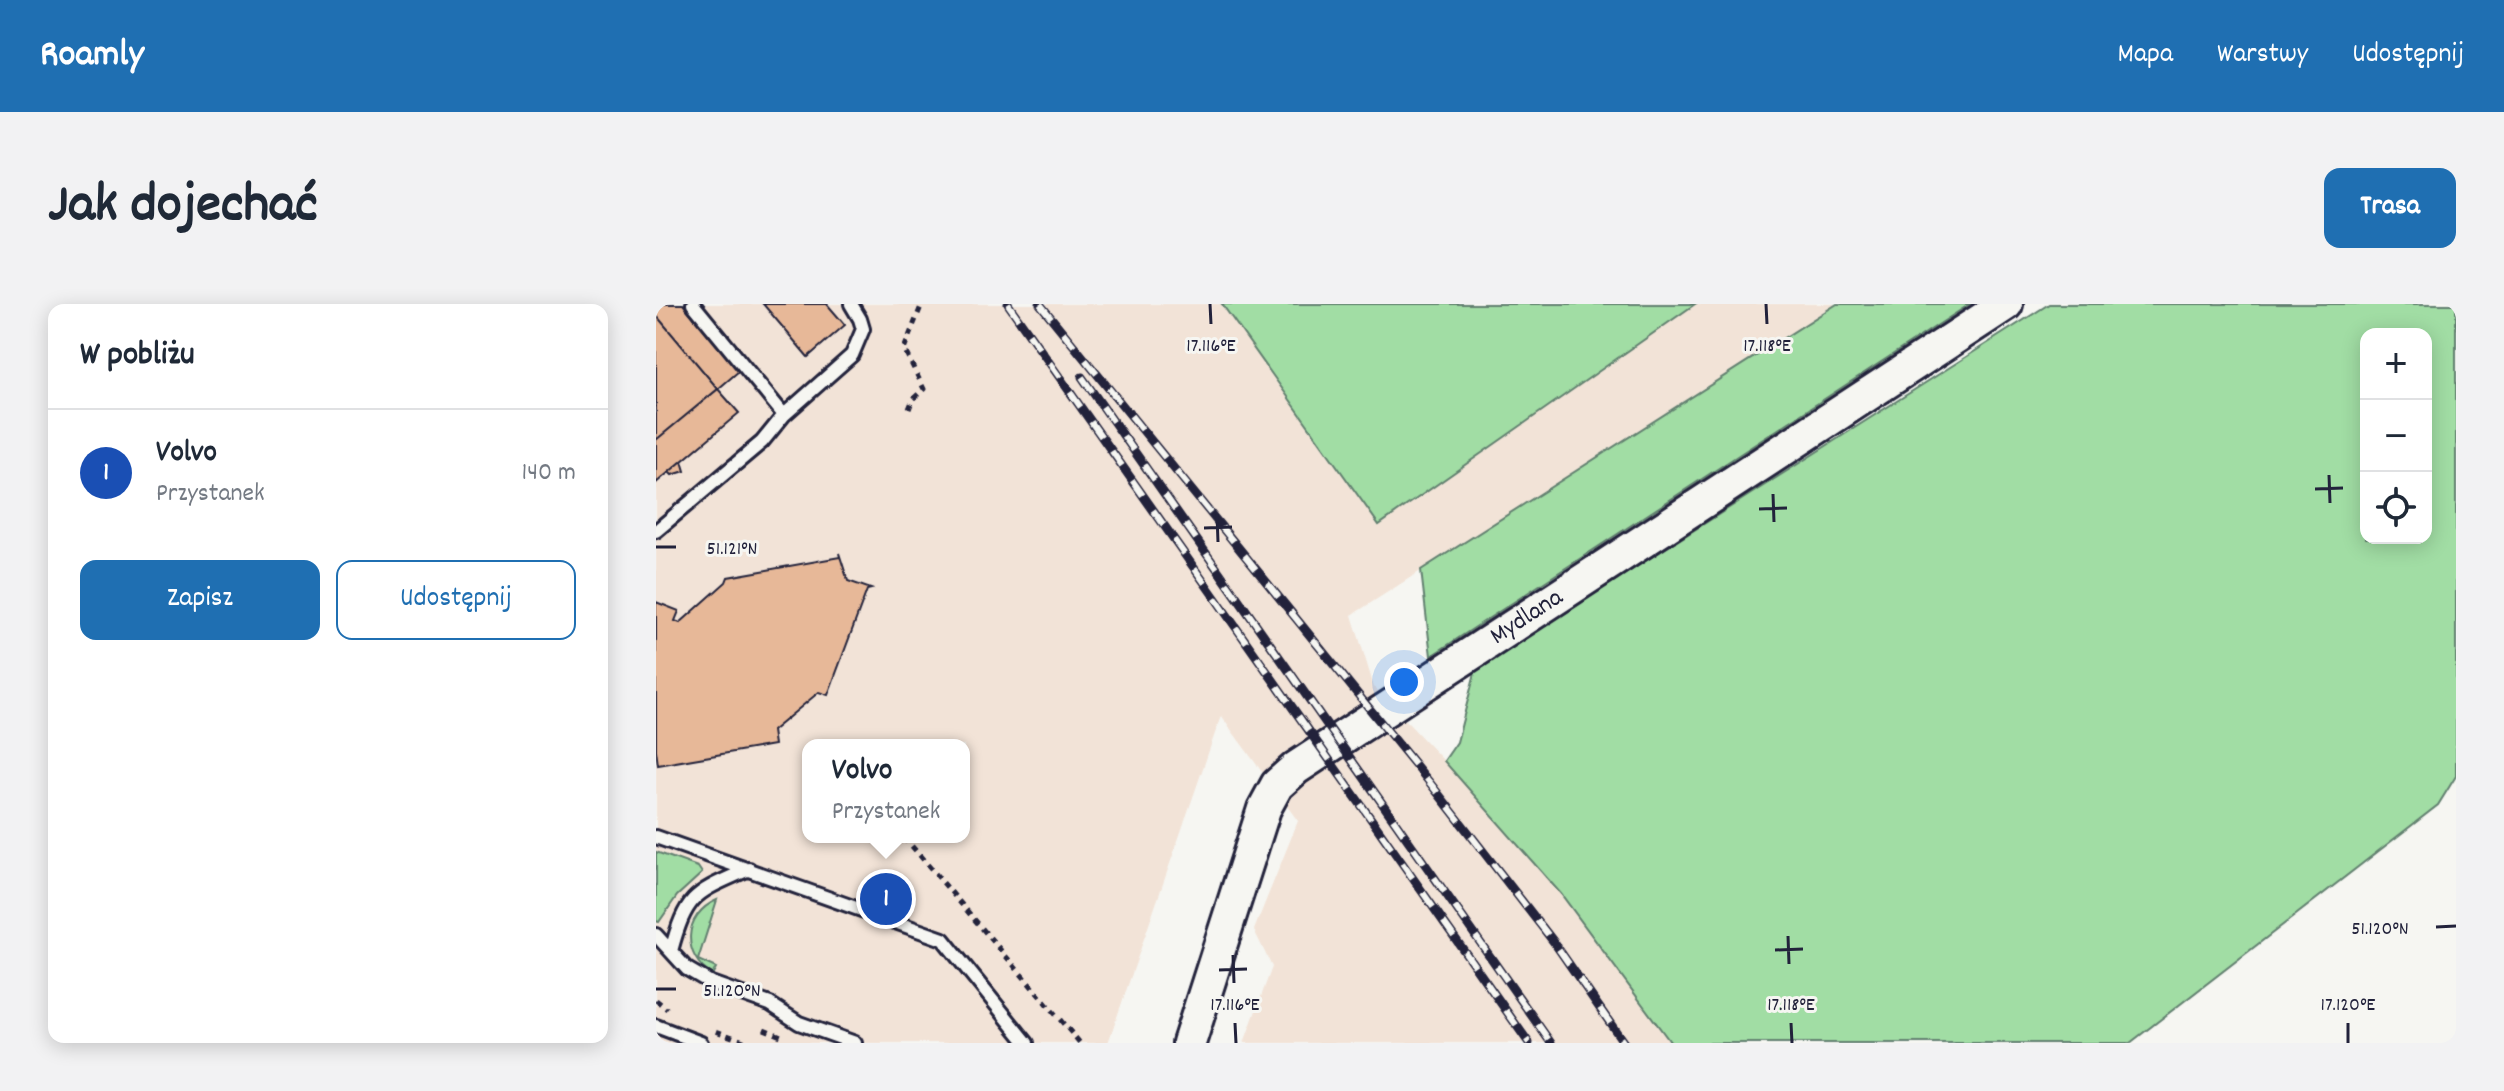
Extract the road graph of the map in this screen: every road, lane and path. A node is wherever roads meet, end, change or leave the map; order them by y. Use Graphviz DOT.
graph roads {
  1 [pos="693,304"];
  2 [pos="851,304"];
  3 [pos="922,304"];
  4 [pos="2006,304"];
  5 [pos="909,409"];
  6 [pos="784,415"];
  7 [pos="656,531"];
  8 [pos="656,837"];
  9 [pos="909,843"];
  10 [pos="749,869"];
  11 [pos="656,935"];
  12 [pos="671,951"];
  13 [pos="656,1026"];
  14 [pos="701,1043"];
  15 [pos="855,1043"];
  16 [pos="1027,1043"];
  17 [pos="1080,1043"];
  18 [pos="1189,1043"];
  1 -- 6 [label="lane"];
  2 -- 6 [label="lane"];
  3 -- 5 [label="path"];
  4 -- 18 [label="street, Mydlana"];
  6 -- 7 [label="lane"];
  8 -- 10 [label="lane"];
  9 -- 17 [label="path"];
  10 -- 12 [label="lane"];
  10 -- 16 [label="lane"];
  11 -- 12 [label="lane"];
  12 -- 15 [label="lane"];
  13 -- 14 [label="lane"];
}
